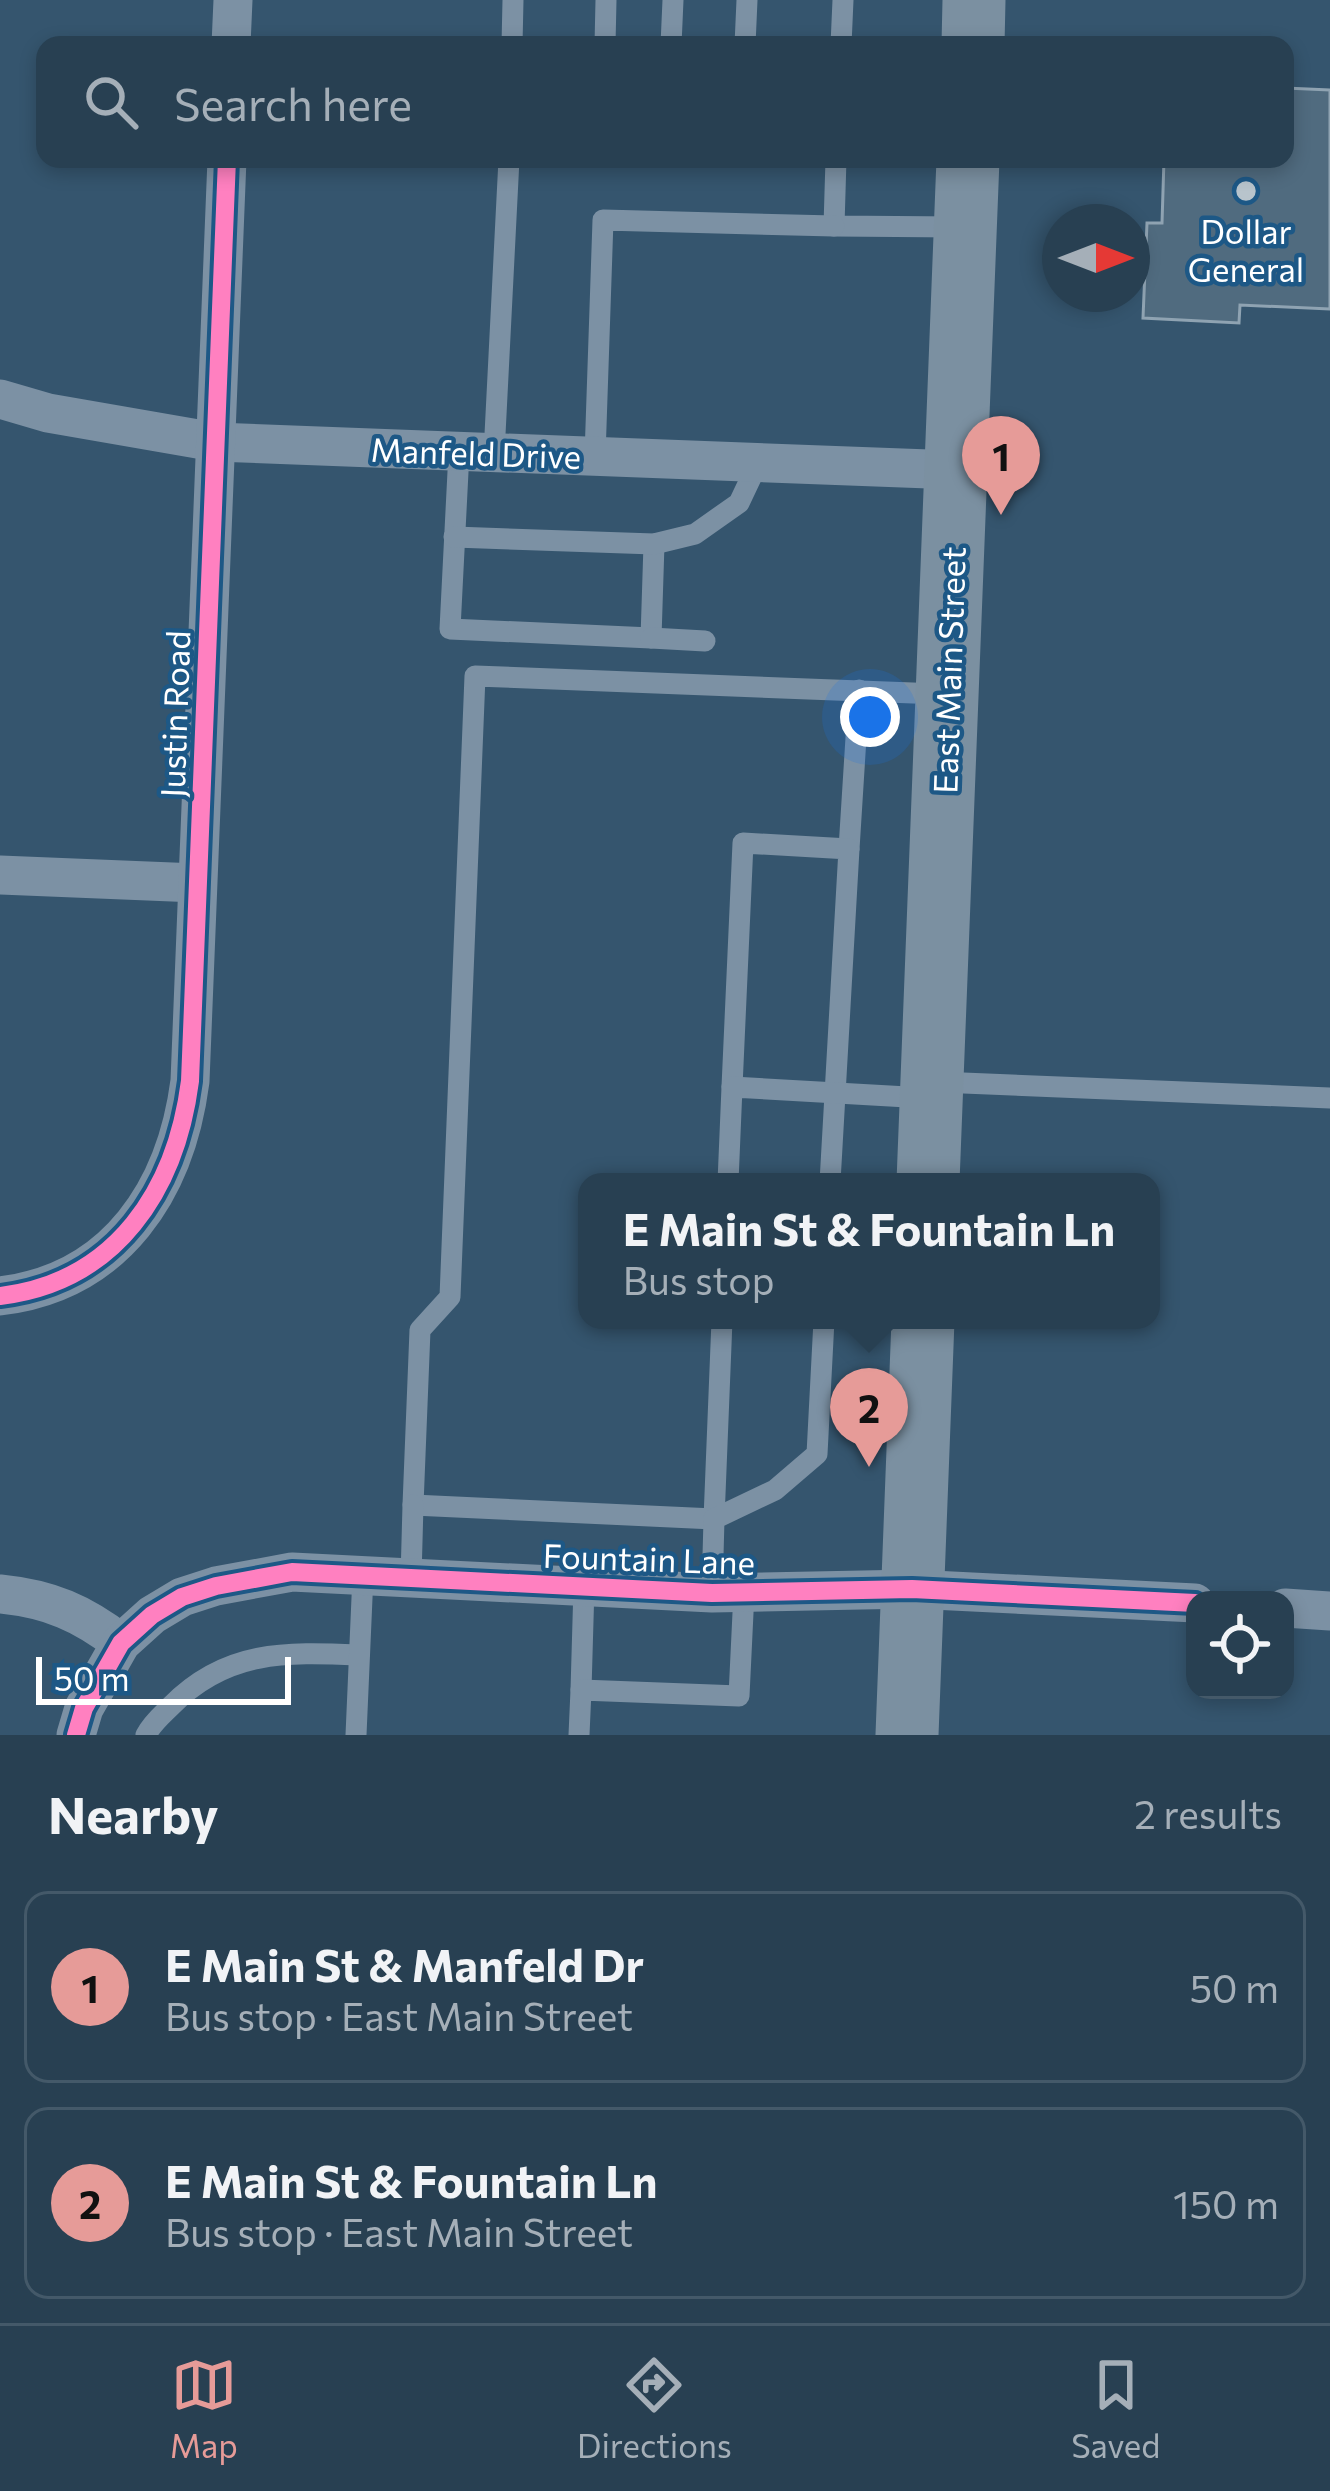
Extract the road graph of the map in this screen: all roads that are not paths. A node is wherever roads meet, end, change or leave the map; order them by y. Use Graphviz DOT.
graph roads {
  1 [pos="233,0"];
  2 [pos="513,0"];
  3 [pos="606,0"];
  4 [pos="673,0"];
  5 [pos="747,0"];
  6 [pos="842,0"];
  7 [pos="974,0"];
  8 [pos="231,36"];
  9 [pos="512,36"];
  10 [pos="605,36"];
  11 [pos="671,36"];
  12 [pos="745,36"];
  13 [pos="841,36"];
  14 [pos="973,36"];
  15 [pos="226,168"];
  16 [pos="507,168"];
  17 [pos="836,168"];
  18 [pos="968,168"];
  19 [pos="834,226"];
  20 [pos="966,227"];
  21 [pos="0,399"];
  22 [pos="215,442"];
  23 [pos="476,453"];
  24 [pos="595,456"];
  25 [pos="758,463"];
  26 [pos="956,470"];
  27 [pos="454,537"];
  28 [pos="654,544"];
  29 [pos="651,638"];
  30 [pos="704,641"];
  31 [pos="859,690"];
  32 [pos="947,694"];
  33 [pos="850,849"];
  34 [pos="0,875"];
  35 [pos="196,883"];
  36 [pos="732,1088"];
  37 [pos="932,1090"];
  38 [pos="835,1093"];
  39 [pos="1330,1098"];
  40 [pos="728,1173"];
  41 [pos="831,1173"];
  42 [pos="928,1173"];
  43 [pos="0,1296"];
  44 [pos="722,1329"];
  45 [pos="824,1329"];
  46 [pos="923,1329"];
  47 [pos="413,1505"];
  48 [pos="714,1519"];
  49 [pos="362,1575"];
  50 [pos="411,1578"];
  51 [pos="584,1586"];
  52 [pos="912,1589"];
  53 [pos="728,1592"];
  54 [pos="0,1594"];
  55 [pos="1186,1604"];
  56 [pos="1294,1609"];
  57 [pos="1330,1611"];
  58 [pos="121,1643"];
  59 [pos="359,1655"];
  60 [pos="581,1690"];
  61 [pos="76,1735"];
  62 [pos="146,1735"];
  63 [pos="356,1735"];
  64 [pos="579,1735"];
  65 [pos="907,1735"];
  1 -- 8 [label="street"];
  2 -- 9 [label="lane"];
  3 -- 10 [label="lane"];
  4 -- 11 [label="lane"];
  5 -- 12 [label="lane"];
  6 -- 13 [label="lane"];
  7 -- 14 [label="main road"];
  15 -- 22 [label="street, Justin Road"];
  16 -- 23 [label="lane"];
  17 -- 19 [label="lane"];
  18 -- 20 [label="main road, East Main Street"];
  19 -- 20 [label="lane"];
  19 -- 24 [label="lane"];
  20 -- 26 [label="main road, East Main Street"];
  21 -- 22 [label="street, Manfeld Drive"];
  22 -- 23 [label="street, Manfeld Drive"];
  22 -- 35 [label="street, Justin Road"];
  23 -- 24 [label="street, Manfeld Drive"];
  23 -- 27 [label="lane"];
  24 -- 25 [label="street, Manfeld Drive"];
  25 -- 26 [label="street, Manfeld Drive"];
  25 -- 28 [label="lane"];
  26 -- 32 [label="main road, East Main Street"];
  27 -- 28 [label="lane"];
  27 -- 29 [label="lane"];
  28 -- 29 [label="lane"];
  29 -- 30 [label="lane"];
  31 -- 32 [label="lane"];
  31 -- 33 [label="lane"];
  31 -- 47 [label="lane"];
  32 -- 37 [label="main road, East Main Street"];
  33 -- 36 [label="lane"];
  33 -- 38 [label="lane"];
  34 -- 35 [label="street"];
  35 -- 43 [label="street, Justin Road"];
  36 -- 38 [label="lane"];
  36 -- 40 [label="lane"];
  37 -- 38 [label="lane"];
  37 -- 39 [label="lane"];
  37 -- 42 [label="main road, East Main Street"];
  38 -- 41 [label="lane"];
  44 -- 48 [label="lane"];
  45 -- 48 [label="lane"];
  46 -- 52 [label="main road"];
  47 -- 48 [label="lane"];
  47 -- 50 [label="lane"];
  48 -- 53 [label="lane"];
  49 -- 50 [label="street, Fountain Lane"];
  49 -- 58 [label="street, Fountain Lane"];
  49 -- 59 [label="lane"];
  50 -- 51 [label="street, Fountain Lane"];
  51 -- 53 [label="street, Fountain Lane"];
  51 -- 60 [label="lane"];
  52 -- 53 [label="street, Fountain Lane"];
  52 -- 55 [label="street, Fountain Lane"];
  52 -- 65 [label="main road"];
  53 -- 60 [label="lane"];
  54 -- 58 [label="street"];
  56 -- 57 [label="street"];
  58 -- 61 [label="street"];
  59 -- 62 [label="lane"];
  59 -- 63 [label="lane"];
  60 -- 64 [label="lane"];
}
